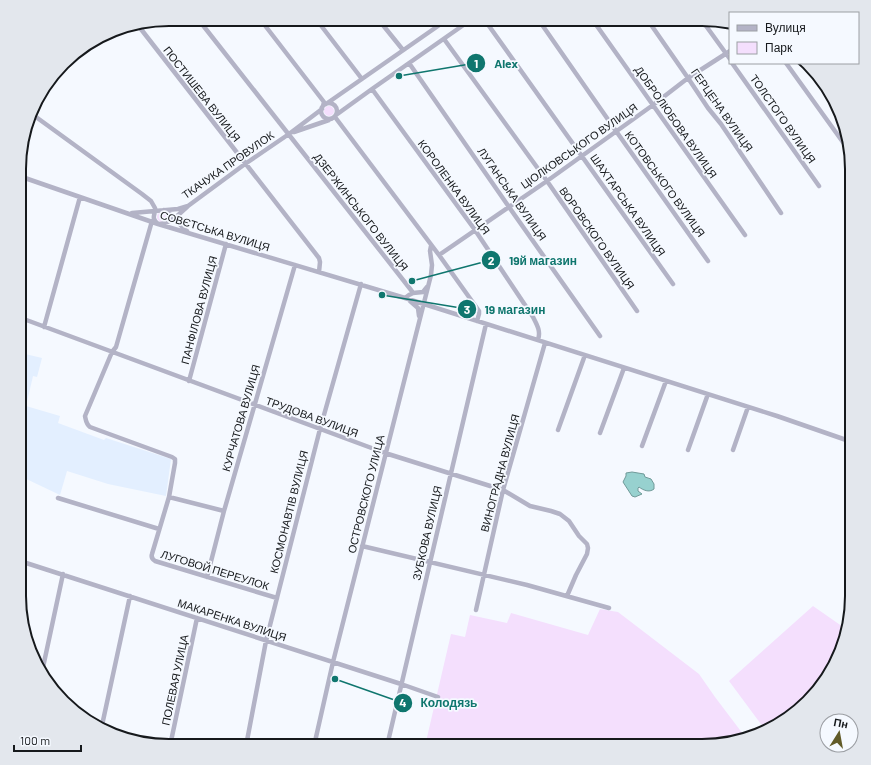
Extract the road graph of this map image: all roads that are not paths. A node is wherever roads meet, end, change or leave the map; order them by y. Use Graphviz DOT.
graph roads {
  1 [pos="204,26"];
  2 [pos="265,26"];
  3 [pos="321,26"];
  4 [pos="384,26"];
  5 [pos="438,26"];
  6 [pos="462,26"];
  7 [pos="489,26"];
  8 [pos="543,26"];
  9 [pos="597,26"];
  10 [pos="651,26"];
  11 [pos="707,26"];
  12 [pos="141,29"];
  13 [pos="444,39"];
  14 [pos="403,50"];
  15 [pos="728,52"];
  16 [pos="409,63"];
  17 [pos="733,64"];
  18 [pos="787,64"];
  19 [pos="688,78"];
  20 [pos="362,80"];
  21 [pos="372,89"];
  22 [pos="653,105"];
  23 [pos="324,106"];
  24 [pos="36,116"];
  25 [pos="334,117"];
  26 [pos="616,131"];
  27 [pos="289,134"];
  28 [pos="842,141"];
  29 [pos="582,155"];
  30 [pos="245,164"];
  31 [pos="26,178"];
  32 [pos="547,181"];
  33 [pos="819,186"];
  34 [pos="80,197"];
  35 [pos="188,206"];
  36 [pos="509,207"];
  37 [pos="155,210"];
  38 [pos="163,210"];
  39 [pos="129,213"];
  40 [pos="781,213"];
  41 [pos="174,218"];
  42 [pos="152,221"];
  43 [pos="158,224"];
  44 [pos="474,230"];
  45 [pos="190,233"];
  46 [pos="745,235"];
  47 [pos="226,244"];
  48 [pos="431,246"];
  49 [pos="439,256"];
  50 [pos="708,261"];
  51 [pos="295,264"];
  52 [pos="318,272"];
  53 [pos="361,284"];
  54 [pos="673,284"];
  55 [pos="428,285"];
  56 [pos="413,293"];
  57 [pos="405,298"];
  58 [pos="424,304"];
  59 [pos="637,311"];
  60 [pos="26,320"];
  61 [pos="419,321"];
  62 [pos="477,321"];
  63 [pos="486,324"];
  64 [pos="44,327"];
  65 [pos="600,336"];
  66 [pos="538,340"];
  67 [pos="545,343"];
  68 [pos="112,352"];
  69 [pos="585,355"];
  70 [pos="624,368"];
  71 [pos="189,380"];
  72 [pos="666,381"];
  73 [pos="708,394"];
  74 [pos="254,405"];
  75 [pos="748,407"];
  76 [pos="320,429"];
  77 [pos="558,430"];
  78 [pos="600,433"];
  79 [pos="845,440"];
  80 [pos="642,446"];
  81 [pos="688,450"];
  82 [pos="733,450"];
  83 [pos="385,453"];
  84 [pos="450,474"];
  85 [pos="503,490"];
  86 [pos="169,497"];
  87 [pos="58,498"];
  88 [pos="224,511"];
  89 [pos="159,529"];
  90 [pos="362,546"];
  91 [pos="429,562"];
  92 [pos="26,563"];
  93 [pos="63,574"];
  94 [pos="484,575"];
  95 [pos="208,577"];
  96 [pos="130,596"];
  97 [pos="567,596"];
  98 [pos="277,598"];
  99 [pos="609,608"];
  100 [pos="476,610"];
  101 [pos="197,618"];
  102 [pos="266,641"];
  103 [pos="333,662"];
  104 [pos="44,665"];
  105 [pos="401,684"];
  106 [pos="438,697"];
  107 [pos="103,722"];
  108 [pos="171,739"];
  109 [pos="247,739"];
  110 [pos="316,739"];
  111 [pos="389,739"];
  1 -- 27 [label="street, ДЗЕРЖИНСЬКОГО ВУЛИЦЯ"];
  2 -- 23 [label="street"];
  3 -- 20 [label="street"];
  4 -- 14 [label="street"];
  5 -- 14 [label="street"];
  6 -- 13 [label="street"];
  7 -- 29 [label="street, ШАХТАРСЬКА ВУЛИЦЯ"];
  8 -- 26 [label="street, КОТОВСЬКОГО ВУЛИЦЯ"];
  9 -- 22 [label="street, ДОБРОЛЮБОВА ВУЛИЦЯ"];
  10 -- 19 [label="street, ГЕРЦЕНА ВУЛИЦЯ"];
  11 -- 15 [label="street"];
  12 -- 30 [label="street, ПОСТИШЕВА ВУЛИЦЯ"];
  13 -- 16 [label="street"];
  13 -- 32 [label="street, ВОРОВСКОГО ВУЛИЦЯ"];
  14 -- 20 [label="street"];
  15 -- 19 [label="street, ЦІОЛКОВСЬКОГО ВУЛИЦЯ"];
  16 -- 21 [label="street"];
  16 -- 36 [label="street, ЛУГАНСЬКА ВУЛИЦЯ"];
  17 -- 33 [label="street, ТОЛСТОГО ВУЛИЦЯ"];
  18 -- 28 [label="street"];
  19 -- 22 [label="street, ЦІОЛКОВСЬКОГО ВУЛИЦЯ"];
  19 -- 40 [label="street, ГЕРЦЕНА ВУЛИЦЯ"];
  20 -- 23 [label="street"];
  21 -- 25 [label="street"];
  21 -- 44 [label="street, КОРОЛЕНКА ВУЛИЦЯ"];
  22 -- 26 [label="street, ЦІОЛКОВСЬКОГО ВУЛИЦЯ"];
  22 -- 46 [label="street, ДОБРОЛЮБОВА ВУЛИЦЯ"];
  23 -- 25 [label="street"];
  23 -- 25 [label="street"];
  23 -- 27 [label="street"];
  24 -- 37 [label="street"];
  25 -- 27 [label="street"];
  25 -- 48 [label="street"];
  26 -- 29 [label="street, ЦІОЛКОВСЬКОГО ВУЛИЦЯ"];
  26 -- 50 [label="street, КОТОВСЬКОГО ВУЛИЦЯ"];
  27 -- 30 [label="street, ТКАЧУКА ПРОВУЛОК"];
  27 -- 56 [label="street, ДЗЕРЖИНСЬКОГО ВУЛИЦЯ"];
  29 -- 32 [label="street, ЦІОЛКОВСЬКОГО ВУЛИЦЯ"];
  29 -- 54 [label="street, ШАХТАРСЬКА ВУЛИЦЯ"];
  30 -- 35 [label="street, ТКАЧУКА ПРОВУЛОК"];
  30 -- 52 [label="street, ПОСТИШЕВА ВУЛИЦЯ"];
  31 -- 34 [label="street, СОВЄТСЬКА ВУЛИЦЯ"];
  32 -- 36 [label="street, ЦІОЛКОВСЬКОГО ВУЛИЦЯ"];
  32 -- 59 [label="street, ВОРОВСКОГО ВУЛИЦЯ"];
  34 -- 39 [label="street, СОВЄТСЬКА ВУЛИЦЯ"];
  34 -- 64 [label="street"];
  35 -- 38 [label="street, ТКАЧУКА ПРОВУЛОК"];
  35 -- 41 [label="street"];
  36 -- 44 [label="street, ЦІОЛКОВСЬКОГО ВУЛИЦЯ"];
  36 -- 65 [label="street, ЛУГАНСЬКА ВУЛИЦЯ"];
  37 -- 38 [label="street, ТКАЧУКА ПРОВУЛОК"];
  37 -- 39 [label="street, ТКАЧУКА ПРОВУЛОК"];
  37 -- 43 [label="street"];
  38 -- 41 [label="street"];
  39 -- 42 [label="street, СОВЄТСЬКА ВУЛИЦЯ"];
  41 -- 43 [label="street"];
  41 -- 45 [label="street"];
  42 -- 43 [label="street, СОВЄТСЬКА ВУЛИЦЯ"];
  42 -- 68 [label="street"];
  43 -- 45 [label="street, СОВЄТСЬКА ВУЛИЦЯ"];
  44 -- 49 [label="street, ЦІОЛКОВСЬКОГО ВУЛИЦЯ"];
  44 -- 66 [label="street, КОРОЛЕНКА ВУЛИЦЯ"];
  45 -- 47 [label="street, СОВЄТСЬКА ВУЛИЦЯ"];
  47 -- 51 [label="street, СОВЄТСЬКА ВУЛИЦЯ"];
  47 -- 71 [label="street, ПАНФІЛОВА ВУЛИЦЯ"];
  48 -- 49 [label="street"];
  48 -- 55 [label="street, ОСТРОВСКОГО УЛИЦА"];
  49 -- 62 [label="street"];
  51 -- 52 [label="street, СОВЄТСЬКА ВУЛИЦЯ"];
  51 -- 74 [label="street, КУРЧАТОВА ВУЛИЦЯ"];
  52 -- 53 [label="street, СОВЄТСЬКА ВУЛИЦЯ"];
  53 -- 57 [label="street, СОВЄТСЬКА ВУЛИЦЯ"];
  53 -- 76 [label="street, КОСМОНАВТІВ ВУЛИЦЯ"];
  55 -- 56 [label="street"];
  55 -- 58 [label="street, ОСТРОВСКОГО УЛИЦА"];
  56 -- 57 [label="street"];
  57 -- 58 [label="street, СОВЄТСЬКА ВУЛИЦЯ"];
  57 -- 61 [label="street"];
  58 -- 61 [label="street, ОСТРОВСКОГО УЛИЦА"];
  58 -- 62 [label="street, СОВЄТСЬКА ВУЛИЦЯ"];
  60 -- 64 [label="street, ТРУДОВА ВУЛИЦЯ"];
  61 -- 83 [label="street, ОСТРОВСКОГО УЛИЦА"];
  62 -- 63 [label="street, СОВЄТСЬКА ВУЛИЦЯ"];
  63 -- 66 [label="street, СОВЄТСЬКА ВУЛИЦЯ"];
  63 -- 84 [label="street, ЗУБКОВА ВУЛИЦЯ"];
  64 -- 68 [label="street, ТРУДОВА ВУЛИЦЯ"];
  66 -- 67 [label="street, СОВЄТСЬКА ВУЛИЦЯ"];
  67 -- 69 [label="street, СОВЄТСЬКА ВУЛИЦЯ"];
  67 -- 85 [label="street, ВИНОГРАДНА ВУЛИЦЯ"];
  68 -- 71 [label="street, ТРУДОВА ВУЛИЦЯ"];
  68 -- 86 [label="street, ЛУГОВОЙ ПЕРЕУЛОК"];
  69 -- 70 [label="street, СОВЄТСЬКА ВУЛИЦЯ"];
  69 -- 77 [label="street"];
  70 -- 72 [label="street, СОВЄТСЬКА ВУЛИЦЯ"];
  70 -- 78 [label="street"];
  71 -- 74 [label="street, ТРУДОВА ВУЛИЦЯ"];
  72 -- 73 [label="street, СОВЄТСЬКА ВУЛИЦЯ"];
  72 -- 80 [label="street"];
  73 -- 75 [label="street, СОВЄТСЬКА ВУЛИЦЯ"];
  73 -- 81 [label="street"];
  74 -- 76 [label="street, ТРУДОВА ВУЛИЦЯ"];
  74 -- 88 [label="street, КУРЧАТОВА ВУЛИЦЯ"];
  75 -- 79 [label="street, СОВЄТСЬКА ВУЛИЦЯ"];
  75 -- 82 [label="street"];
  76 -- 83 [label="street, ТРУДОВА ВУЛИЦЯ"];
  76 -- 98 [label="street, КОСМОНАВТІВ ВУЛИЦЯ"];
  83 -- 84 [label="street, ТРУДОВА ВУЛИЦЯ"];
  83 -- 90 [label="street, ОСТРОВСКОГО УЛИЦА"];
  84 -- 85 [label="street, ТРУДОВА ВУЛИЦЯ"];
  84 -- 91 [label="street, ЗУБКОВА ВУЛИЦЯ"];
  85 -- 94 [label="street, ВИНОГРАДНА ВУЛИЦЯ"];
  85 -- 97 [label="street, ТРУДОВА ВУЛИЦЯ"];
  86 -- 88 [label="street"];
  86 -- 89 [label="street, ЛУГОВОЙ ПЕРЕУЛОК"];
  87 -- 89 [label="street"];
  88 -- 95 [label="street, КУРЧАТОВА ВУЛИЦЯ"];
  89 -- 95 [label="street, ЛУГОВОЙ ПЕРЕУЛОК"];
  90 -- 91 [label="street"];
  90 -- 103 [label="street, ОСТРОВСКОГО УЛИЦА"];
  91 -- 94 [label="street"];
  91 -- 105 [label="street, ЗУБКОВА ВУЛИЦЯ"];
  92 -- 93 [label="street, МАКАРЕНКА ВУЛИЦЯ"];
  93 -- 96 [label="street, МАКАРЕНКА ВУЛИЦЯ"];
  93 -- 104 [label="street"];
  94 -- 97 [label="street"];
  94 -- 100 [label="street, ВИНОГРАДНА ВУЛИЦЯ"];
  95 -- 98 [label="street, ЛУГОВОЙ ПЕРЕУЛОК"];
  96 -- 101 [label="street, МАКАРЕНКА ВУЛИЦЯ"];
  96 -- 107 [label="street"];
  97 -- 99 [label="street"];
  98 -- 102 [label="street, КОСМОНАВТІВ ВУЛИЦЯ"];
  101 -- 102 [label="street, МАКАРЕНКА ВУЛИЦЯ"];
  101 -- 108 [label="street, ПОЛЕВАЯ УЛИЦА"];
  102 -- 103 [label="street, МАКАРЕНКА ВУЛИЦЯ"];
  102 -- 109 [label="street, КОСМОНАВТІВ ВУЛИЦЯ"];
  103 -- 105 [label="street, МАКАРЕНКА ВУЛИЦЯ"];
  103 -- 110 [label="street, ОСТРОВСКОГО УЛИЦА"];
  105 -- 106 [label="street, МАКАРЕНКА ВУЛИЦЯ"];
  105 -- 111 [label="street, ЗУБКОВА ВУЛИЦЯ"];
}
